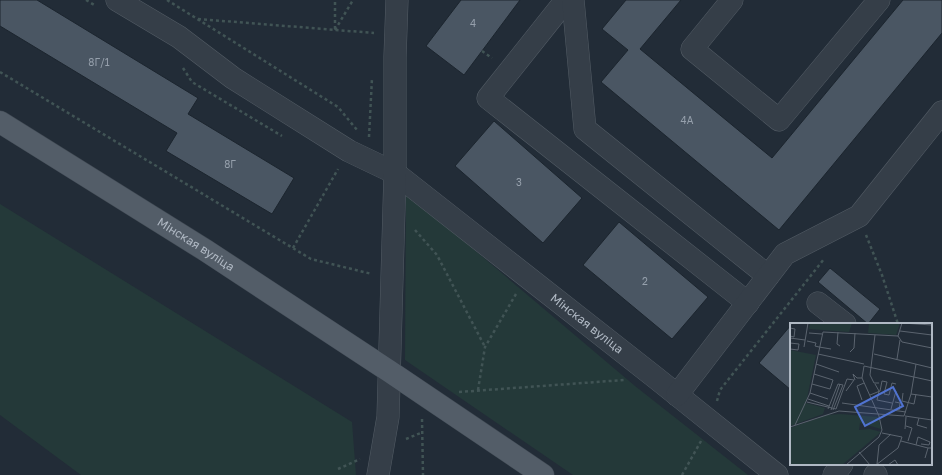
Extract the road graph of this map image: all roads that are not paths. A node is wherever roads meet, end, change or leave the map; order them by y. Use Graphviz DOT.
graph roads {
  1 [pos="117,0"];
  2 [pos="397,0"];
  3 [pos="566,0"];
  4 [pos="573,0"];
  5 [pos="732,0"];
  6 [pos="879,0"];
  7 [pos="942,112"];
  8 [pos="0,122"];
  9 [pos="395,173"];
  10 [pos="768,276"];
  11 [pos="748,303"];
  12 [pos="818,303"];
  13 [pos="845,323"];
  14 [pos="389,371"];
  15 [pos="677,395"];
  16 [pos="841,465"];
  17 [pos="378,475"];
  18 [pos="543,475"];
  19 [pos="777,475"];
  20 [pos="834,475"];
  1 -- 9 [label="street, Мінская вуліца"];
  2 -- 9 [label="street"];
  3 -- 11 [label="street"];
  4 -- 10 [label="street"];
  5 -- 6 [label="street"];
  7 -- 10 [label="street"];
  8 -- 14 [label="main road, Мінская вуліца"];
  9 -- 14 [label="street"];
  9 -- 15 [label="street, Мінская вуліца"];
  10 -- 11 [label="street"];
  11 -- 15 [label="street"];
  12 -- 13 [label="street"];
  14 -- 17 [label="street"];
  14 -- 18 [label="main road, Мінская вуліца"];
  15 -- 19 [label="street, Мінская вуліца"];
  16 -- 20 [label="street"];
}
